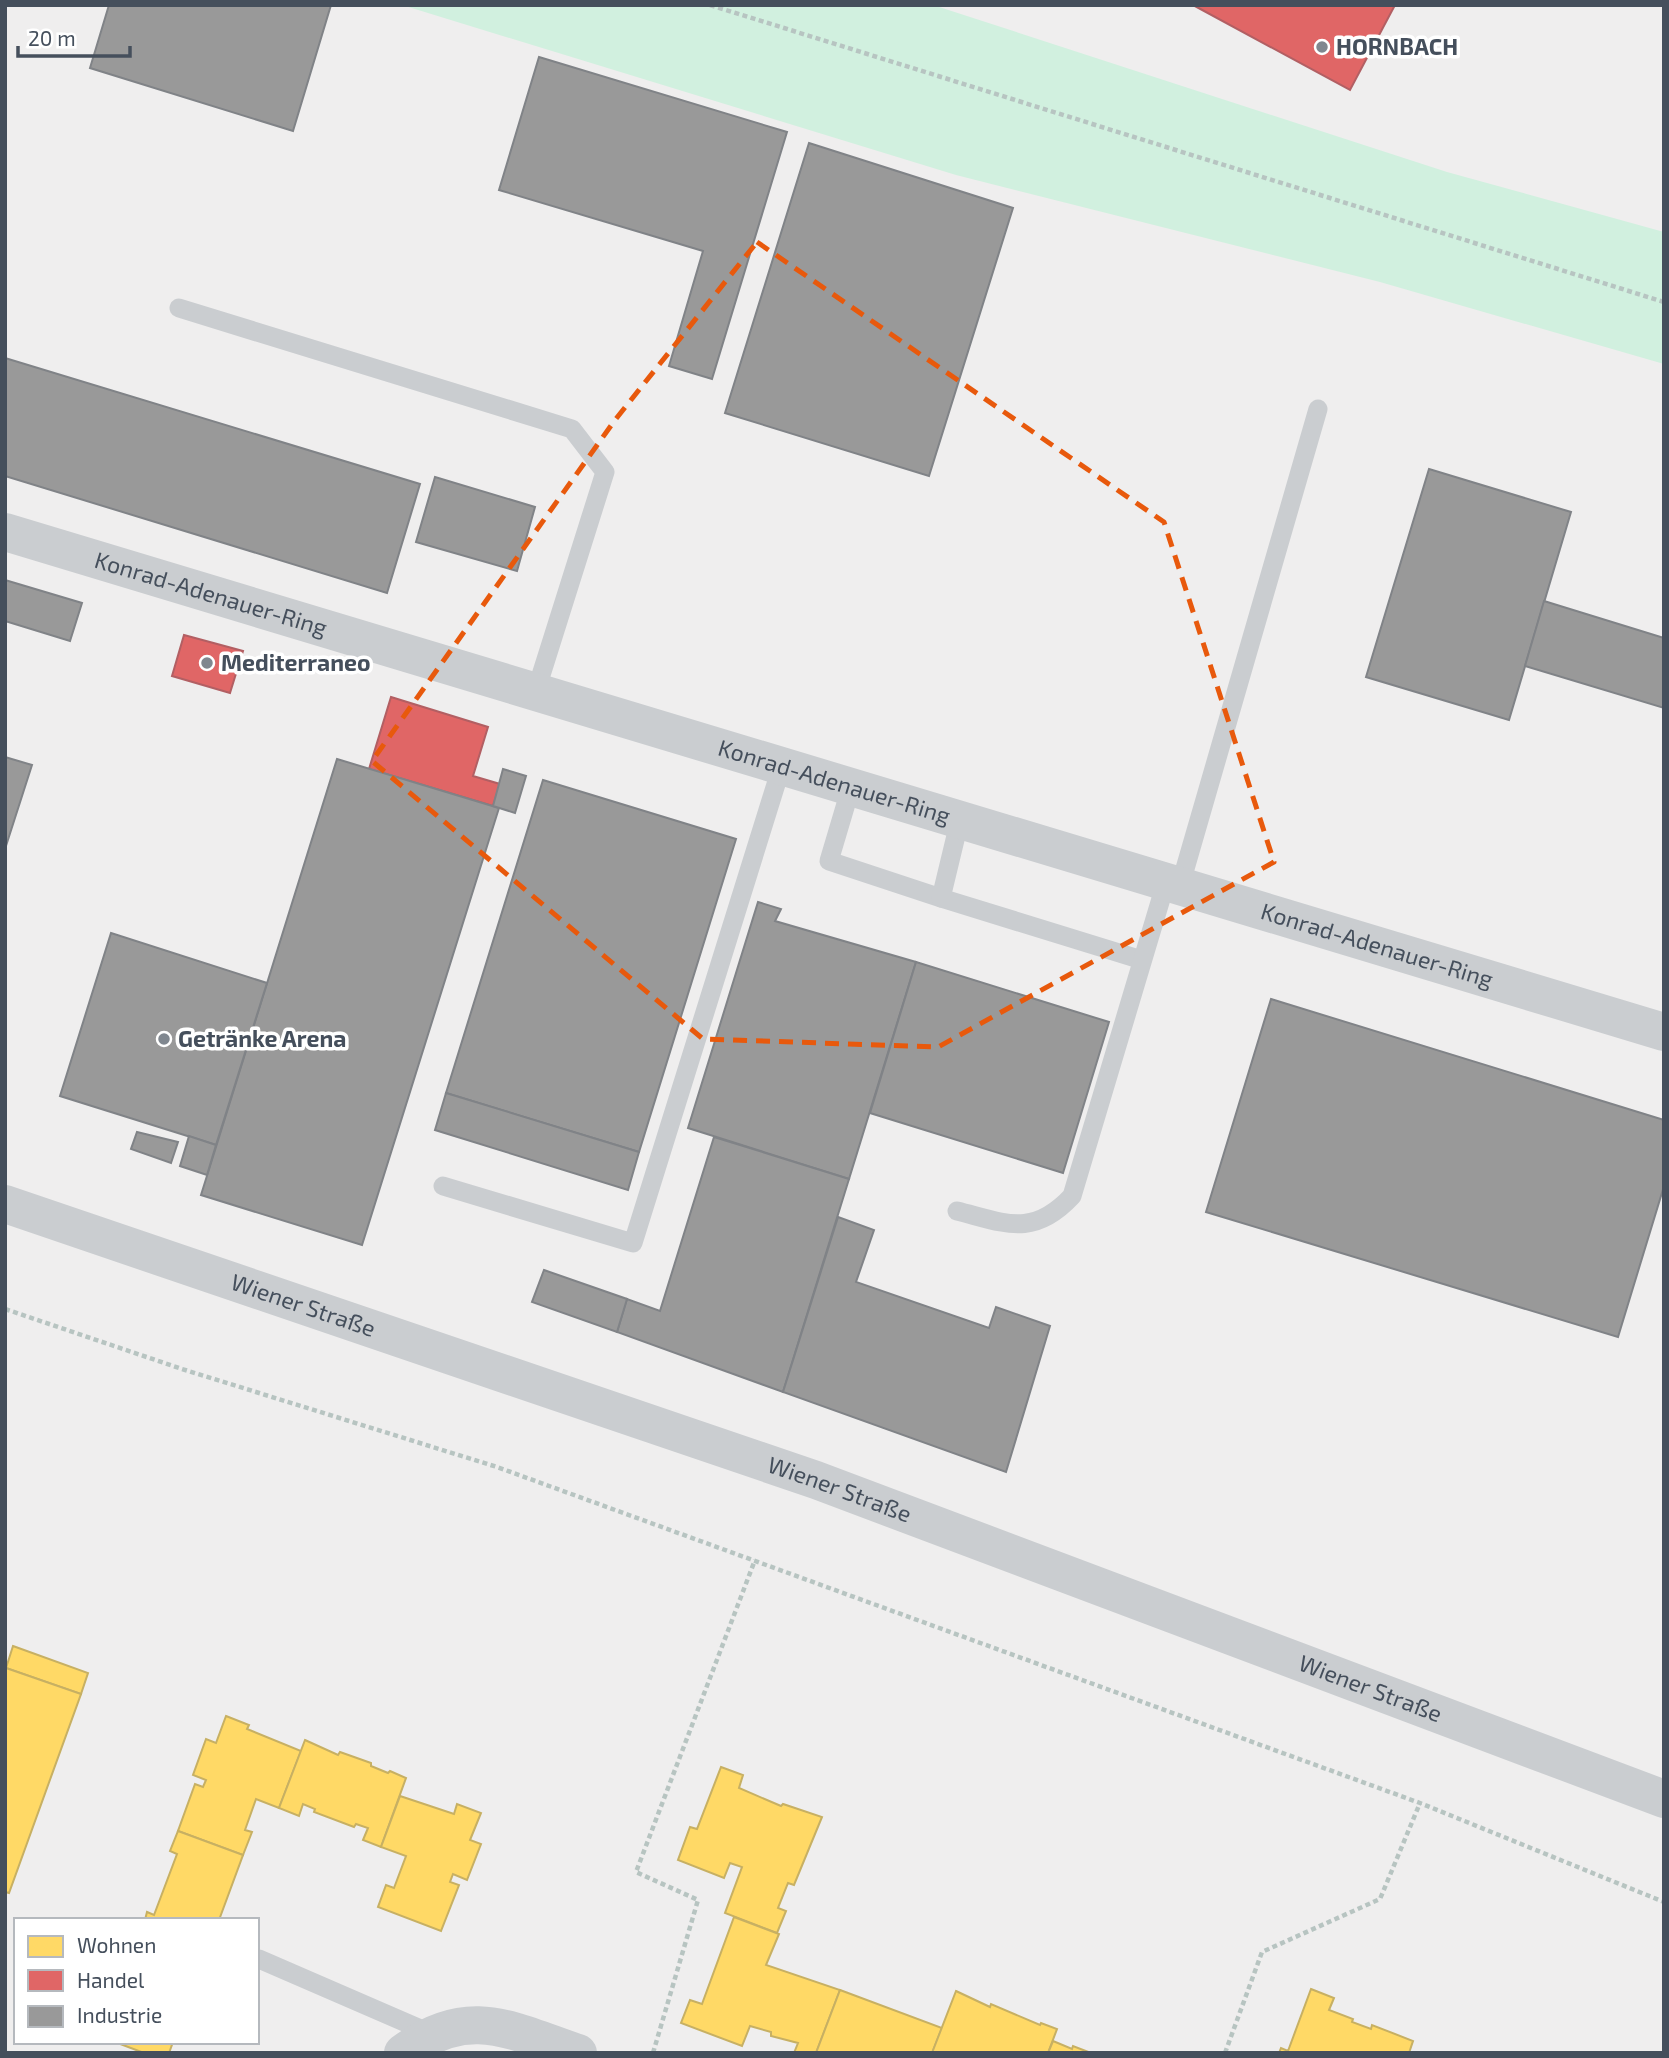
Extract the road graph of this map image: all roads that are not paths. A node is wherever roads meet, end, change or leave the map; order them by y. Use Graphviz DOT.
graph roads {
  1 [pos="179,308"];
  2 [pos="1318,409"];
  3 [pos="5,532"];
  4 [pos="536,691"];
  5 [pos="782,765"];
  6 [pos="851,786"];
  7 [pos="960,819"];
  8 [pos="1173,884"];
  9 [pos="940,898"];
  10 [pos="1142,960"];
  11 [pos="1664,1032"];
  12 [pos="443,1186"];
  13 [pos="5,1204"];
  14 [pos="957,1211"];
  15 [pos="1664,1799"];
  16 [pos="259,1959"];
  17 [pos="417,2043"];
  18 [pos="578,2053"];
  1 -- 4 [label="lane"];
  2 -- 8 [label="lane"];
  3 -- 4 [label="street, Konrad-Adenauer-Ring"];
  4 -- 5 [label="street, Konrad-Adenauer-Ring"];
  5 -- 6 [label="street, Konrad-Adenauer-Ring"];
  5 -- 12 [label="lane"];
  6 -- 7 [label="street, Konrad-Adenauer-Ring"];
  6 -- 9 [label="lane"];
  7 -- 8 [label="street, Konrad-Adenauer-Ring"];
  7 -- 9 [label="lane"];
  8 -- 10 [label="lane"];
  8 -- 11 [label="street, Konrad-Adenauer-Ring"];
  9 -- 10 [label="lane"];
  10 -- 14 [label="lane"];
  13 -- 15 [label="street, Wiener Straße"];
  16 -- 17 [label="lane"];
  17 -- 18 [label="street"];
}
